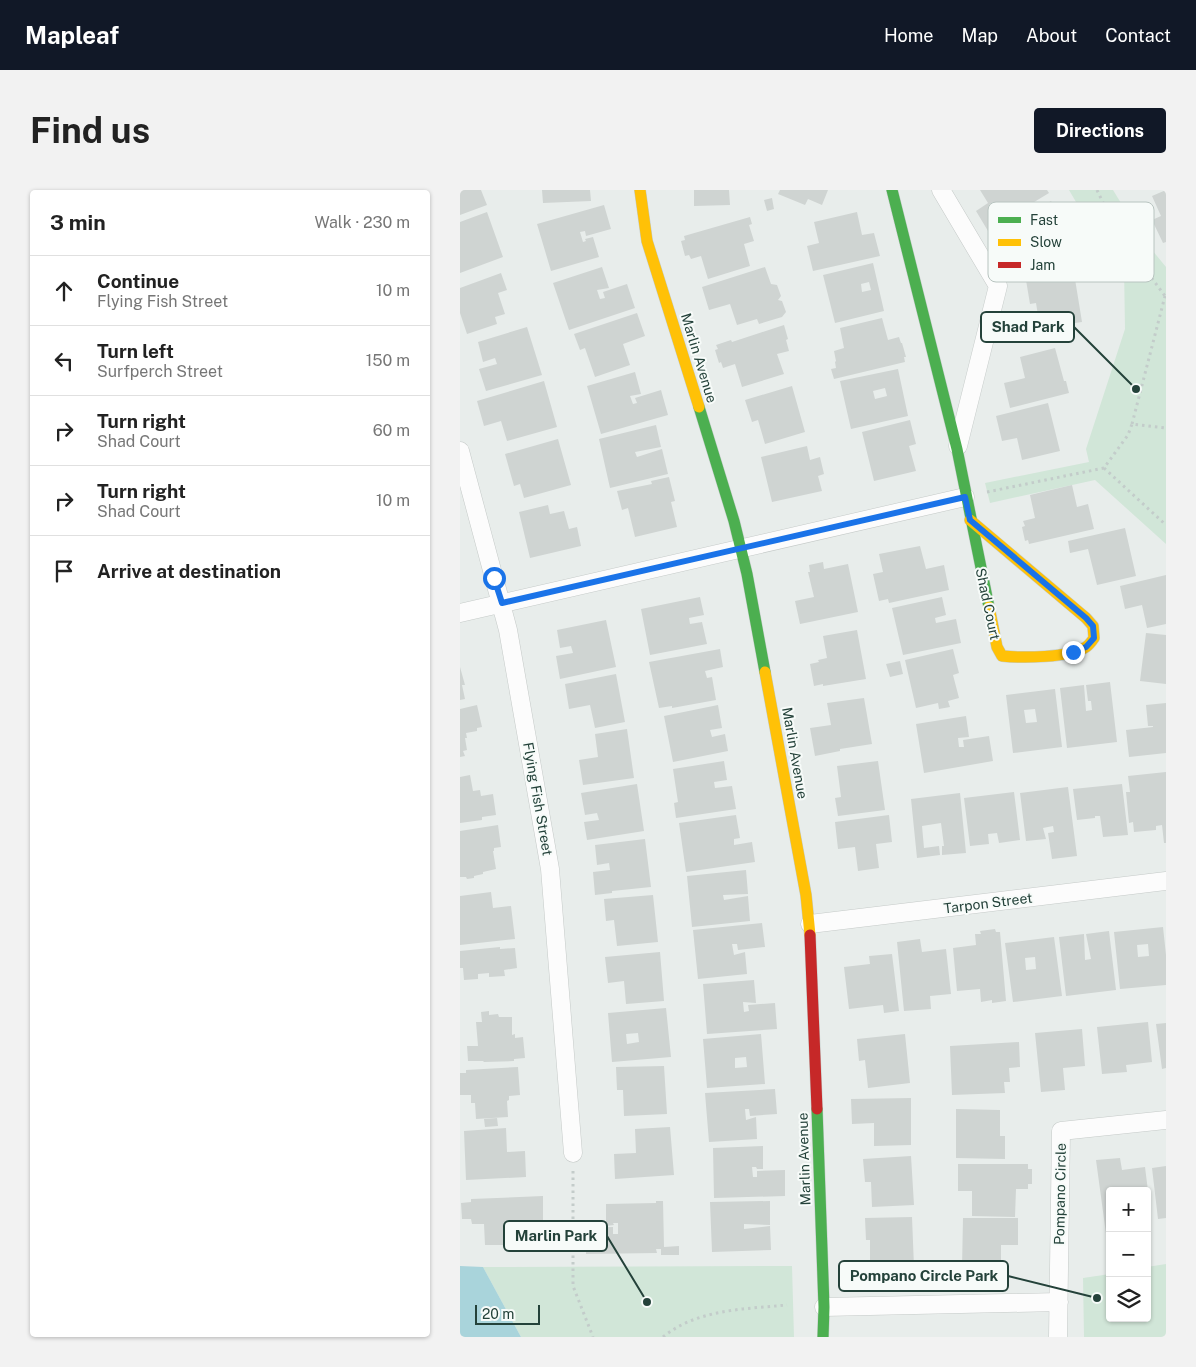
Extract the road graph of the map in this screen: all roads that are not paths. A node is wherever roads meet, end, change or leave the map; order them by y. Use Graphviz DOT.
graph roads {
  1 [pos="640,190"];
  2 [pos="892,190"];
  3 [pos="941,190"];
  4 [pos="988,269"];
  5 [pos="996,282"];
  6 [pos="957,448"];
  7 [pos="460,451"];
  8 [pos="965,497"];
  9 [pos="970,520"];
  10 [pos="741,549"];
  11 [pos="502,603"];
  12 [pos="460,613"];
  13 [pos="1166,881"];
  14 [pos="810,924"];
  15 [pos="1166,1120"];
  16 [pos="572,1153"];
  17 [pos="1059,1302"];
  18 [pos="824,1307"];
  19 [pos="823,1337"];
  20 [pos="1058,1337"];
  1 -- 10 [label="street, Marlin Avenue"];
  2 -- 6 [label="street, Shad Court"];
  3 -- 4 [label="street, Shad Court"];
  5 -- 6 [label="street, Shad Court"];
  6 -- 8 [label="street, Shad Court"];
  7 -- 11 [label="street, Flying Fish Street"];
  8 -- 9 [label="street, Shad Court"];
  8 -- 10 [label="street"];
  9 -- 9 [label="street, Shad Court"];
  10 -- 11 [label="street"];
  10 -- 14 [label="street, Marlin Avenue"];
  11 -- 12 [label="street"];
  11 -- 16 [label="street, Flying Fish Street"];
  13 -- 14 [label="street, Tarpon Street"];
  14 -- 18 [label="street, Marlin Avenue"];
  15 -- 17 [label="street, Pompano Circle"];
  17 -- 18 [label="street"];
  17 -- 20 [label="street, Pompano Circle"];
  18 -- 19 [label="street, Marlin Avenue"];
}
